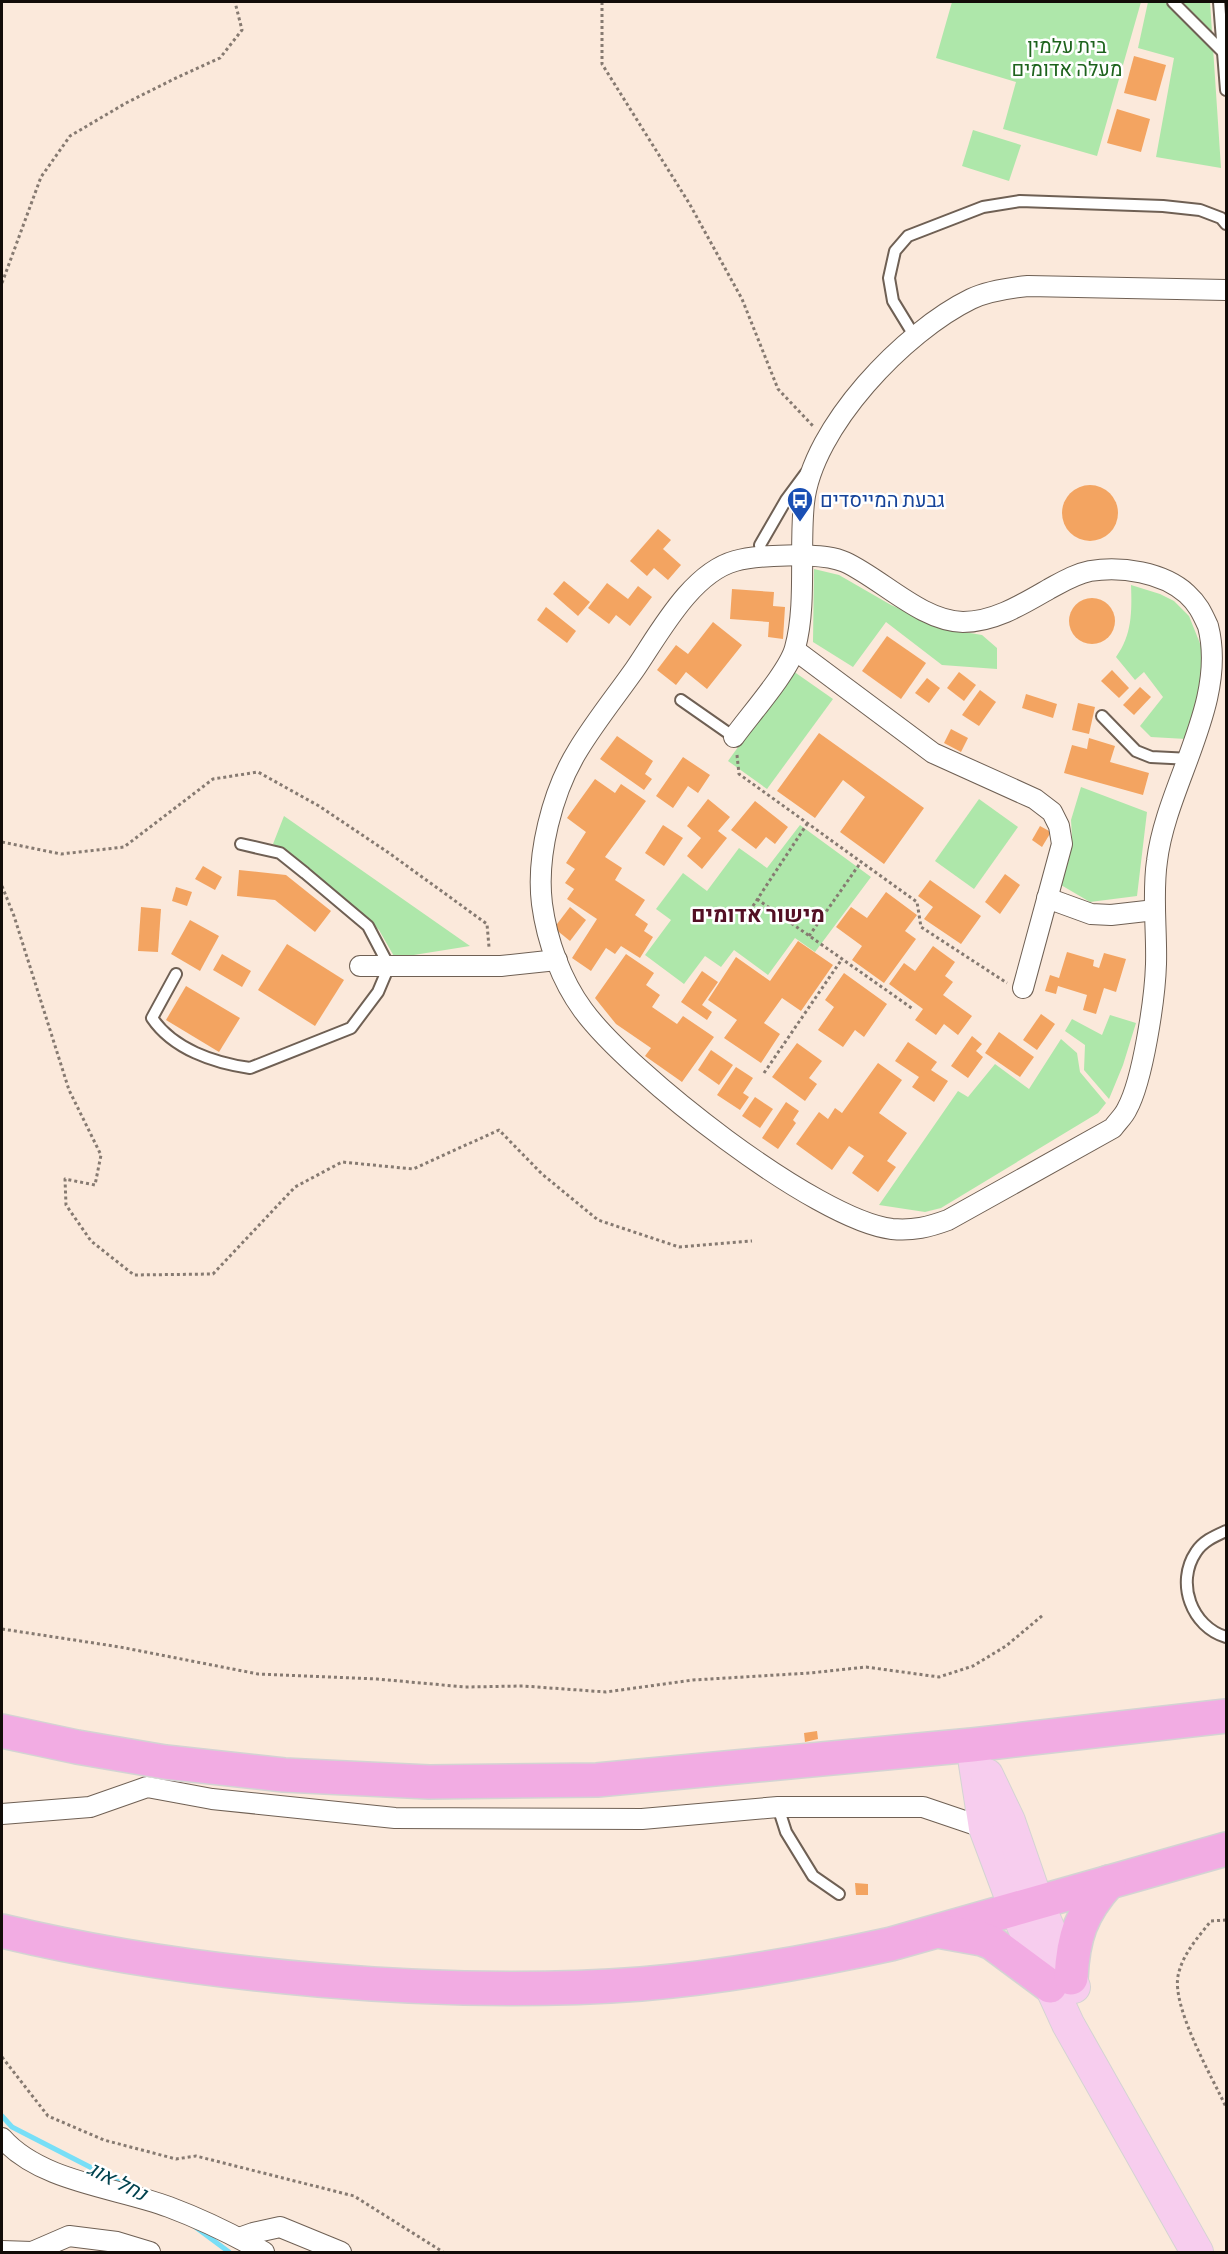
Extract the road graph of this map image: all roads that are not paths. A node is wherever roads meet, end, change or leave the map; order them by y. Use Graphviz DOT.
graph roads {
  1 [pos="1173,2"];
  2 [pos="1219,2"];
  3 [pos="1223,52"];
  4 [pos="1227,90"];
  5 [pos="1225,218"];
  6 [pos="1227,290"];
  7 [pos="915,337"];
  8 [pos="816,461"];
  9 [pos="802,555"];
  10 [pos="762,557"];
  11 [pos="795,650"];
  12 [pos="681,700"];
  13 [pos="1102,716"];
  14 [pos="734,737"];
  15 [pos="1191,759"];
  16 [pos="241,844"];
  17 [pos="1047,898"];
  18 [pos="1155,910"];
  19 [pos="557,960"];
  20 [pos="360,966"];
  21 [pos="389,966"];
  22 [pos="176,974"];
  23 [pos="1023,988"];
  24 [pos="1227,1531"];
  25 [pos="1227,1637"];
  26 [pos="1227,1716"];
  27 [pos="2,1731"];
  28 [pos="972,1745"];
  29 [pos="778,1807"];
  30 [pos="2,1814"];
  31 [pos="985,1828"];
  32 [pos="1227,1849"];
  33 [pos="1109,1882"];
  34 [pos="839,1894"];
  35 [pos="1026,1905"];
  36 [pos="2,1931"];
  37 [pos="935,1932"];
  38 [pos="1060,1982"];
  39 [pos="2,2138"];
  40 [pos="239,2238"];
  41 [pos="2,2252"];
  42 [pos="150,2253"];
  43 [pos="264,2253"];
  44 [pos="341,2253"];
  45 [pos="1197,2253"];
  1 -- 3 [label="lane"];
  2 -- 3 [label="lane"];
  3 -- 4 [label="lane"];
  5 -- 7 [label="lane"];
  6 -- 7 [label="street"];
  7 -- 8 [label="street"];
  8 -- 9 [label="street"];
  8 -- 10 [label="lane"];
  9 -- 10 [label="street"];
  9 -- 11 [label="street"];
  9 -- 15 [label="street"];
  10 -- 19 [label="street"];
  11 -- 14 [label="street"];
  11 -- 17 [label="street"];
  12 -- 14 [label="lane"];
  13 -- 15 [label="lane"];
  15 -- 18 [label="street"];
  16 -- 21 [label="lane"];
  17 -- 18 [label="street"];
  17 -- 23 [label="street"];
  18 -- 19 [label="street"];
  19 -- 21 [label="street"];
  20 -- 21 [label="street"];
  21 -- 22 [label="lane"];
  24 -- 25 [label="lane"];
  26 -- 28 [label="highway"];
  27 -- 28 [label="highway"];
  28 -- 31 [label="main road"];
  28 -- 35 [label="main road"];
  29 -- 30 [label="street"];
  29 -- 31 [label="street"];
  29 -- 34 [label="lane"];
  31 -- 35 [label="main road"];
  32 -- 33 [label="highway"];
  33 -- 35 [label="highway"];
  33 -- 38 [label="highway"];
  35 -- 37 [label="highway"];
  35 -- 38 [label="main road"];
  36 -- 37 [label="highway"];
  37 -- 38 [label="highway"];
  38 -- 45 [label="main road"];
  39 -- 40 [label="street"];
  40 -- 43 [label="street"];
  40 -- 44 [label="street"];
  41 -- 42 [label="street"];
}
